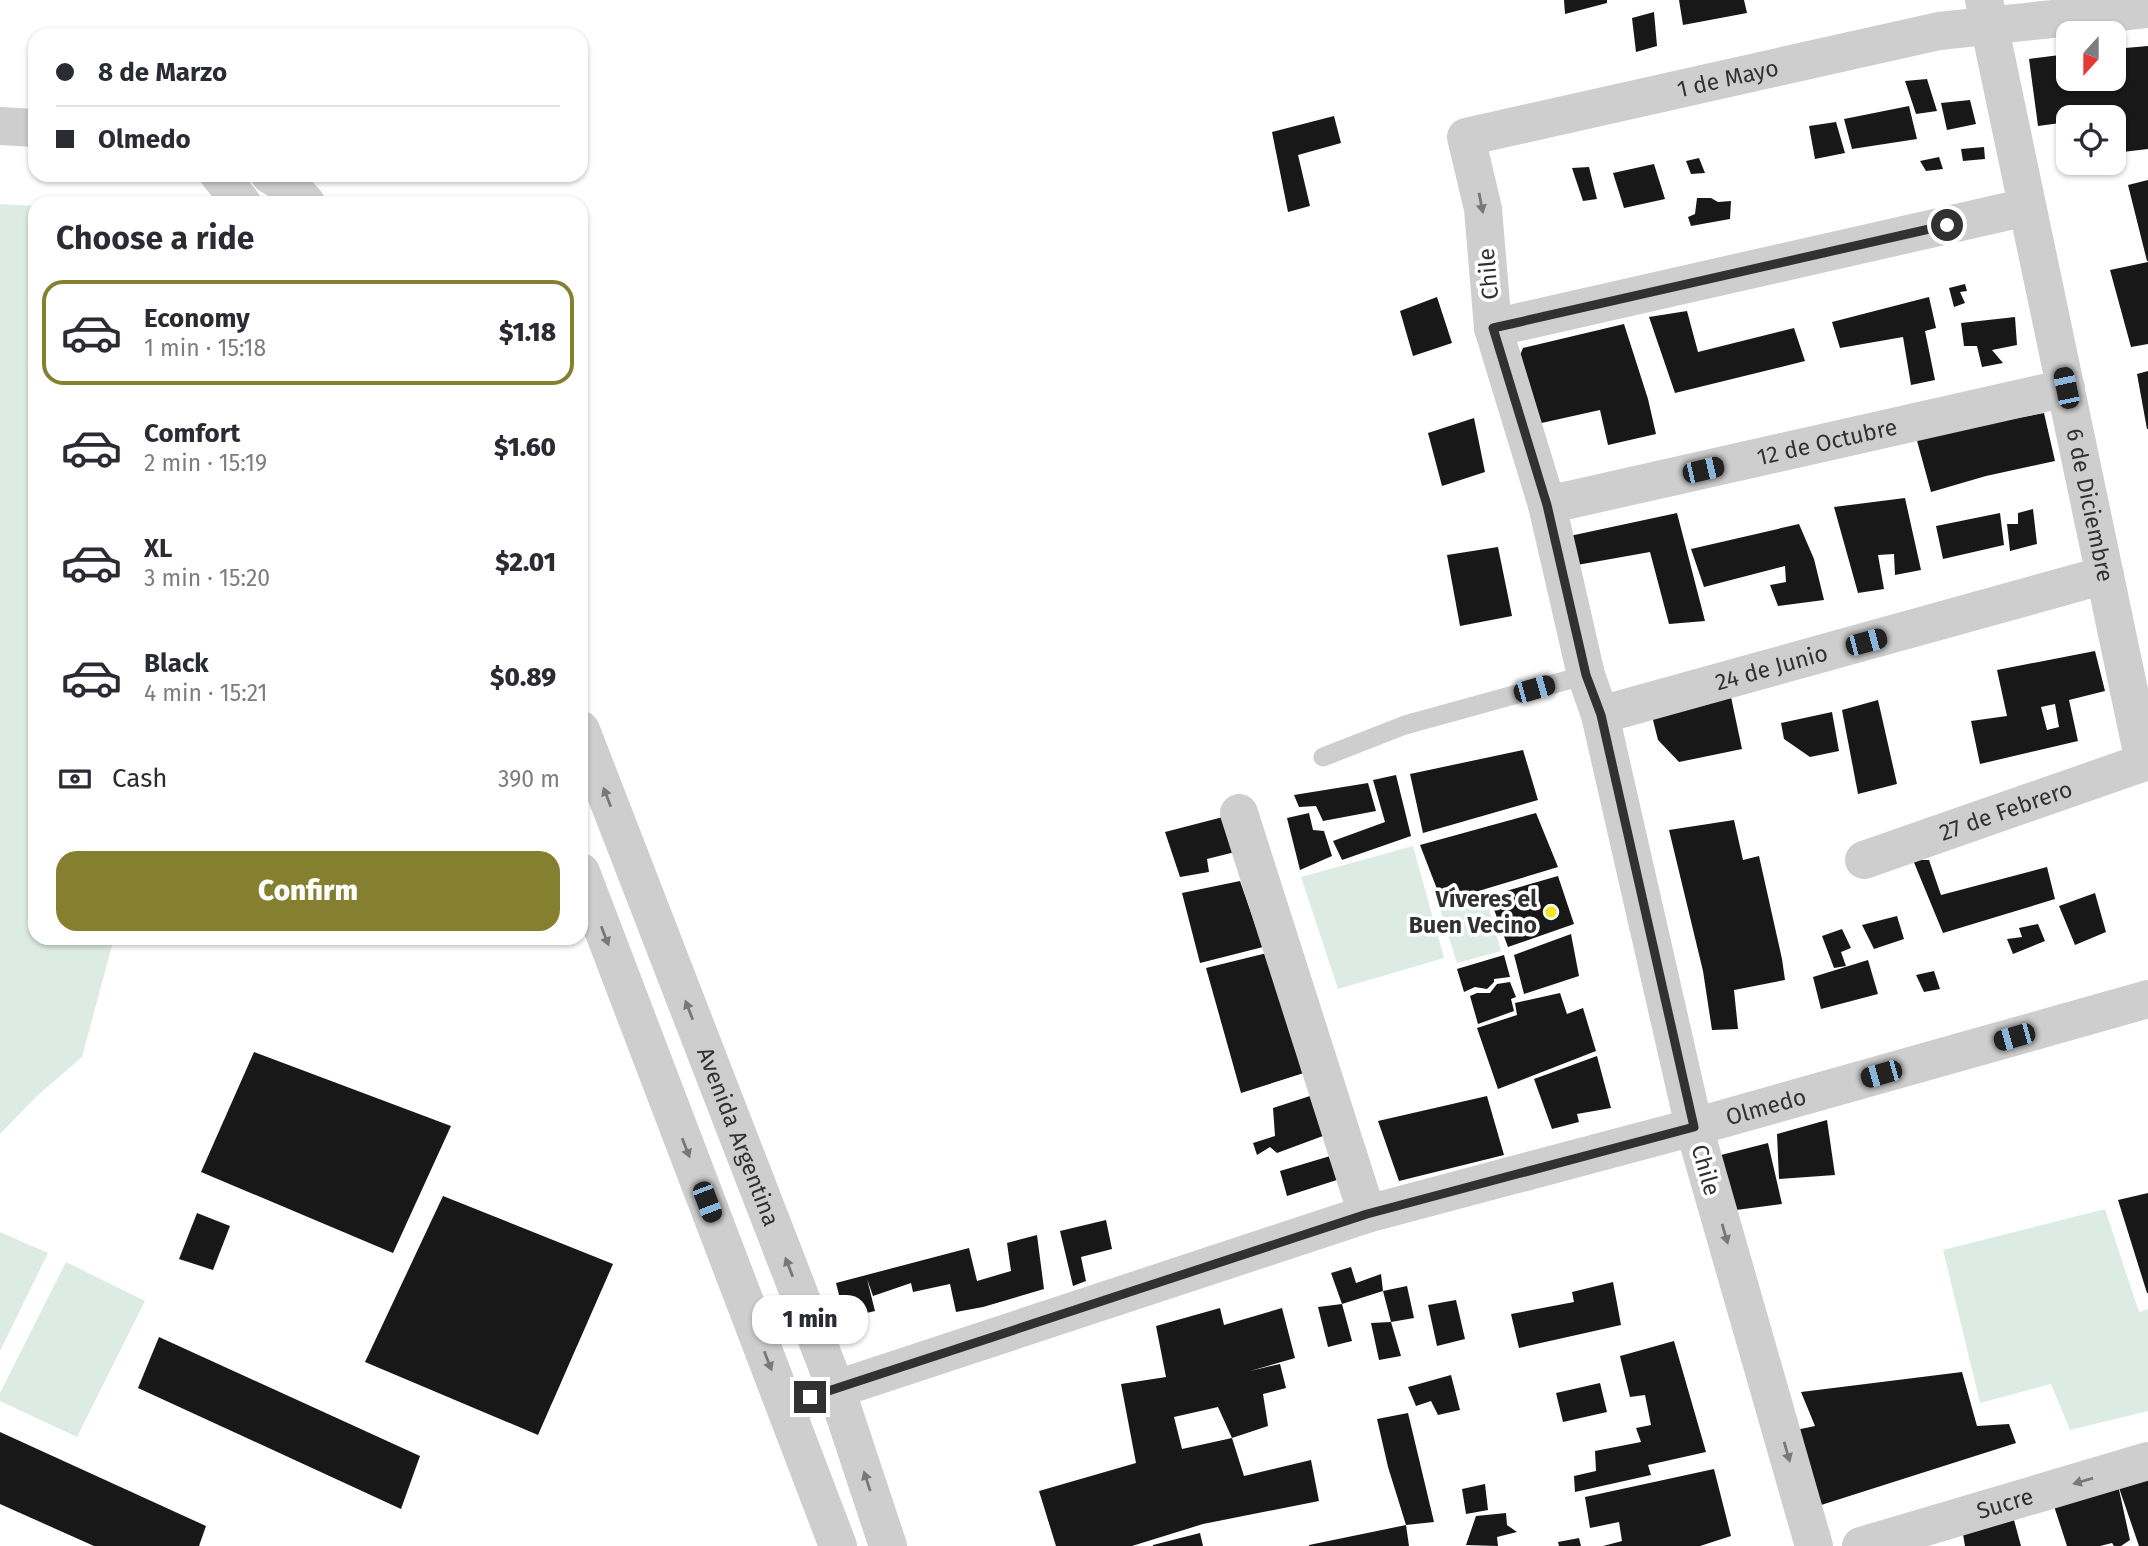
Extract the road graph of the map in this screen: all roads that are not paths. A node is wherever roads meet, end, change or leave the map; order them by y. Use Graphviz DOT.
graph roads {
  1 [pos="2148,9"];
  2 [pos="1987,14"];
  3 [pos="0,126"];
  4 [pos="28,128"];
  5 [pos="1466,137"];
  6 [pos="225,182"];
  7 [pos="282,182"];
  8 [pos="236,196"];
  9 [pos="300,196"];
  10 [pos="2028,207"];
  11 [pos="1493,328"];
  12 [pos="2066,388"];
  13 [pos="1547,505"];
  14 [pos="2105,575"];
  15 [pos="1586,675"];
  16 [pos="1601,715"];
  17 [pos="588,748"];
  18 [pos="1323,757"];
  19 [pos="2146,762"];
  20 [pos="1239,813"];
  21 [pos="1864,860"];
  22 [pos="588,890"];
  23 [pos="2148,999"];
  24 [pos="1694,1127"];
  25 [pos="1367,1214"];
  26 [pos="836,1389"];
  27 [pos="785,1406"];
  28 [pos="2148,1461"];
  29 [pos="838,1546"];
  30 [pos="888,1546"];
  31 [pos="1814,1546"];
  32 [pos="1861,1546"];
  1 -- 2 [label="street, 1 de Mayo"];
  2 -- 5 [label="street, 1 de Mayo"];
  2 -- 10 [label="street, 6 de Diciembre"];
  3 -- 4 [label="street"];
  5 -- 11 [label="street, Chile, one-way"];
  6 -- 8 [label="street"];
  7 -- 9 [label="street"];
  10 -- 11 [label="street"];
  10 -- 12 [label="street, 6 de Diciembre"];
  11 -- 13 [label="street, Chile"];
  12 -- 13 [label="street, 12 de Octubre"];
  12 -- 14 [label="street, 6 de Diciembre"];
  13 -- 15 [label="street, Chile"];
  14 -- 16 [label="street, 24 de Junio"];
  14 -- 19 [label="street, 6 de Diciembre"];
  15 -- 16 [label="street, Chile"];
  15 -- 18 [label="lane"];
  16 -- 24 [label="street, Chile"];
  26 -- 17 [label="street, Avenida Argentina, one-way"];
  19 -- 21 [label="street, 27 de Febrero"];
  20 -- 25 [label="street"];
  22 -- 27 [label="street, one-way"];
  23 -- 24 [label="street, Olmedo"];
  24 -- 25 [label="street, Olmedo"];
  24 -- 31 [label="street, Chile, one-way"];
  25 -- 26 [label="street, Olmedo"];
  26 -- 27 [label="street, Olmedo"];
  30 -- 26 [label="street, Avenida Argentina, one-way"];
  27 -- 29 [label="street"];
  28 -- 32 [label="street, Sucre, one-way"];
}
